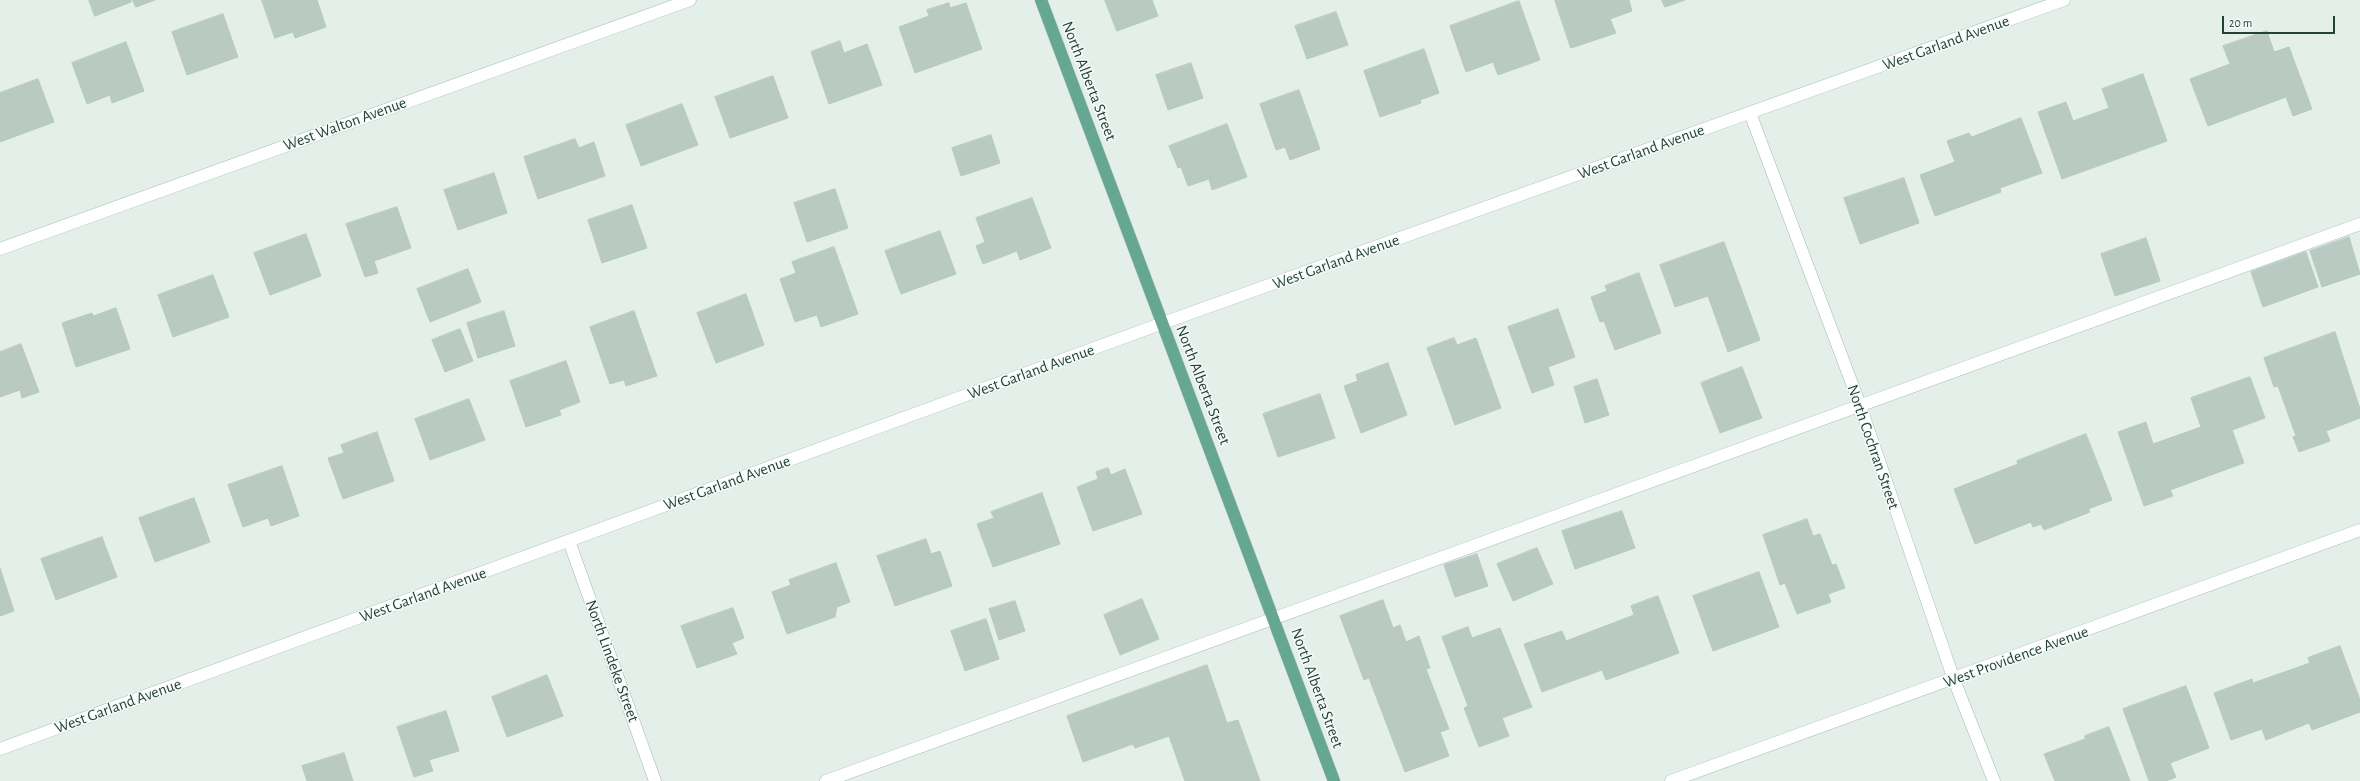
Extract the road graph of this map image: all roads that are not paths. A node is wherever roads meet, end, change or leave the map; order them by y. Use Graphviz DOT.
graph roads {
  1 [pos="690,0"];
  2 [pos="1041,0"];
  3 [pos="2064,0"];
  4 [pos="1750,113"];
  5 [pos="2360,224"];
  6 [pos="0,249"];
  7 [pos="1163,323"];
  8 [pos="1860,406"];
  9 [pos="2360,530"];
  10 [pos="569,541"];
  11 [pos="1274,619"];
  12 [pos="1954,680"];
  13 [pos="0,749"];
  14 [pos="655,781"];
  15 [pos="826,781"];
  16 [pos="1334,781"];
  17 [pos="1671,781"];
  18 [pos="1994,781"];
  1 -- 6 [label="street, West Walton Avenue"];
  2 -- 7 [label="main road, North Alberta Street"];
  3 -- 4 [label="street, West Garland Avenue"];
  4 -- 7 [label="street, West Garland Avenue"];
  4 -- 8 [label="street, North Cochran Street"];
  5 -- 8 [label="street"];
  7 -- 10 [label="street, West Garland Avenue"];
  7 -- 11 [label="main road, North Alberta Street"];
  8 -- 11 [label="street"];
  8 -- 12 [label="street, North Cochran Street"];
  9 -- 12 [label="street, West Providence Avenue"];
  10 -- 13 [label="street, West Garland Avenue"];
  10 -- 14 [label="street, North Lindeke Street"];
  11 -- 15 [label="street"];
  11 -- 16 [label="main road, North Alberta Street"];
  12 -- 17 [label="street, West Providence Avenue"];
  12 -- 18 [label="street, North Cochran Street"];
}
